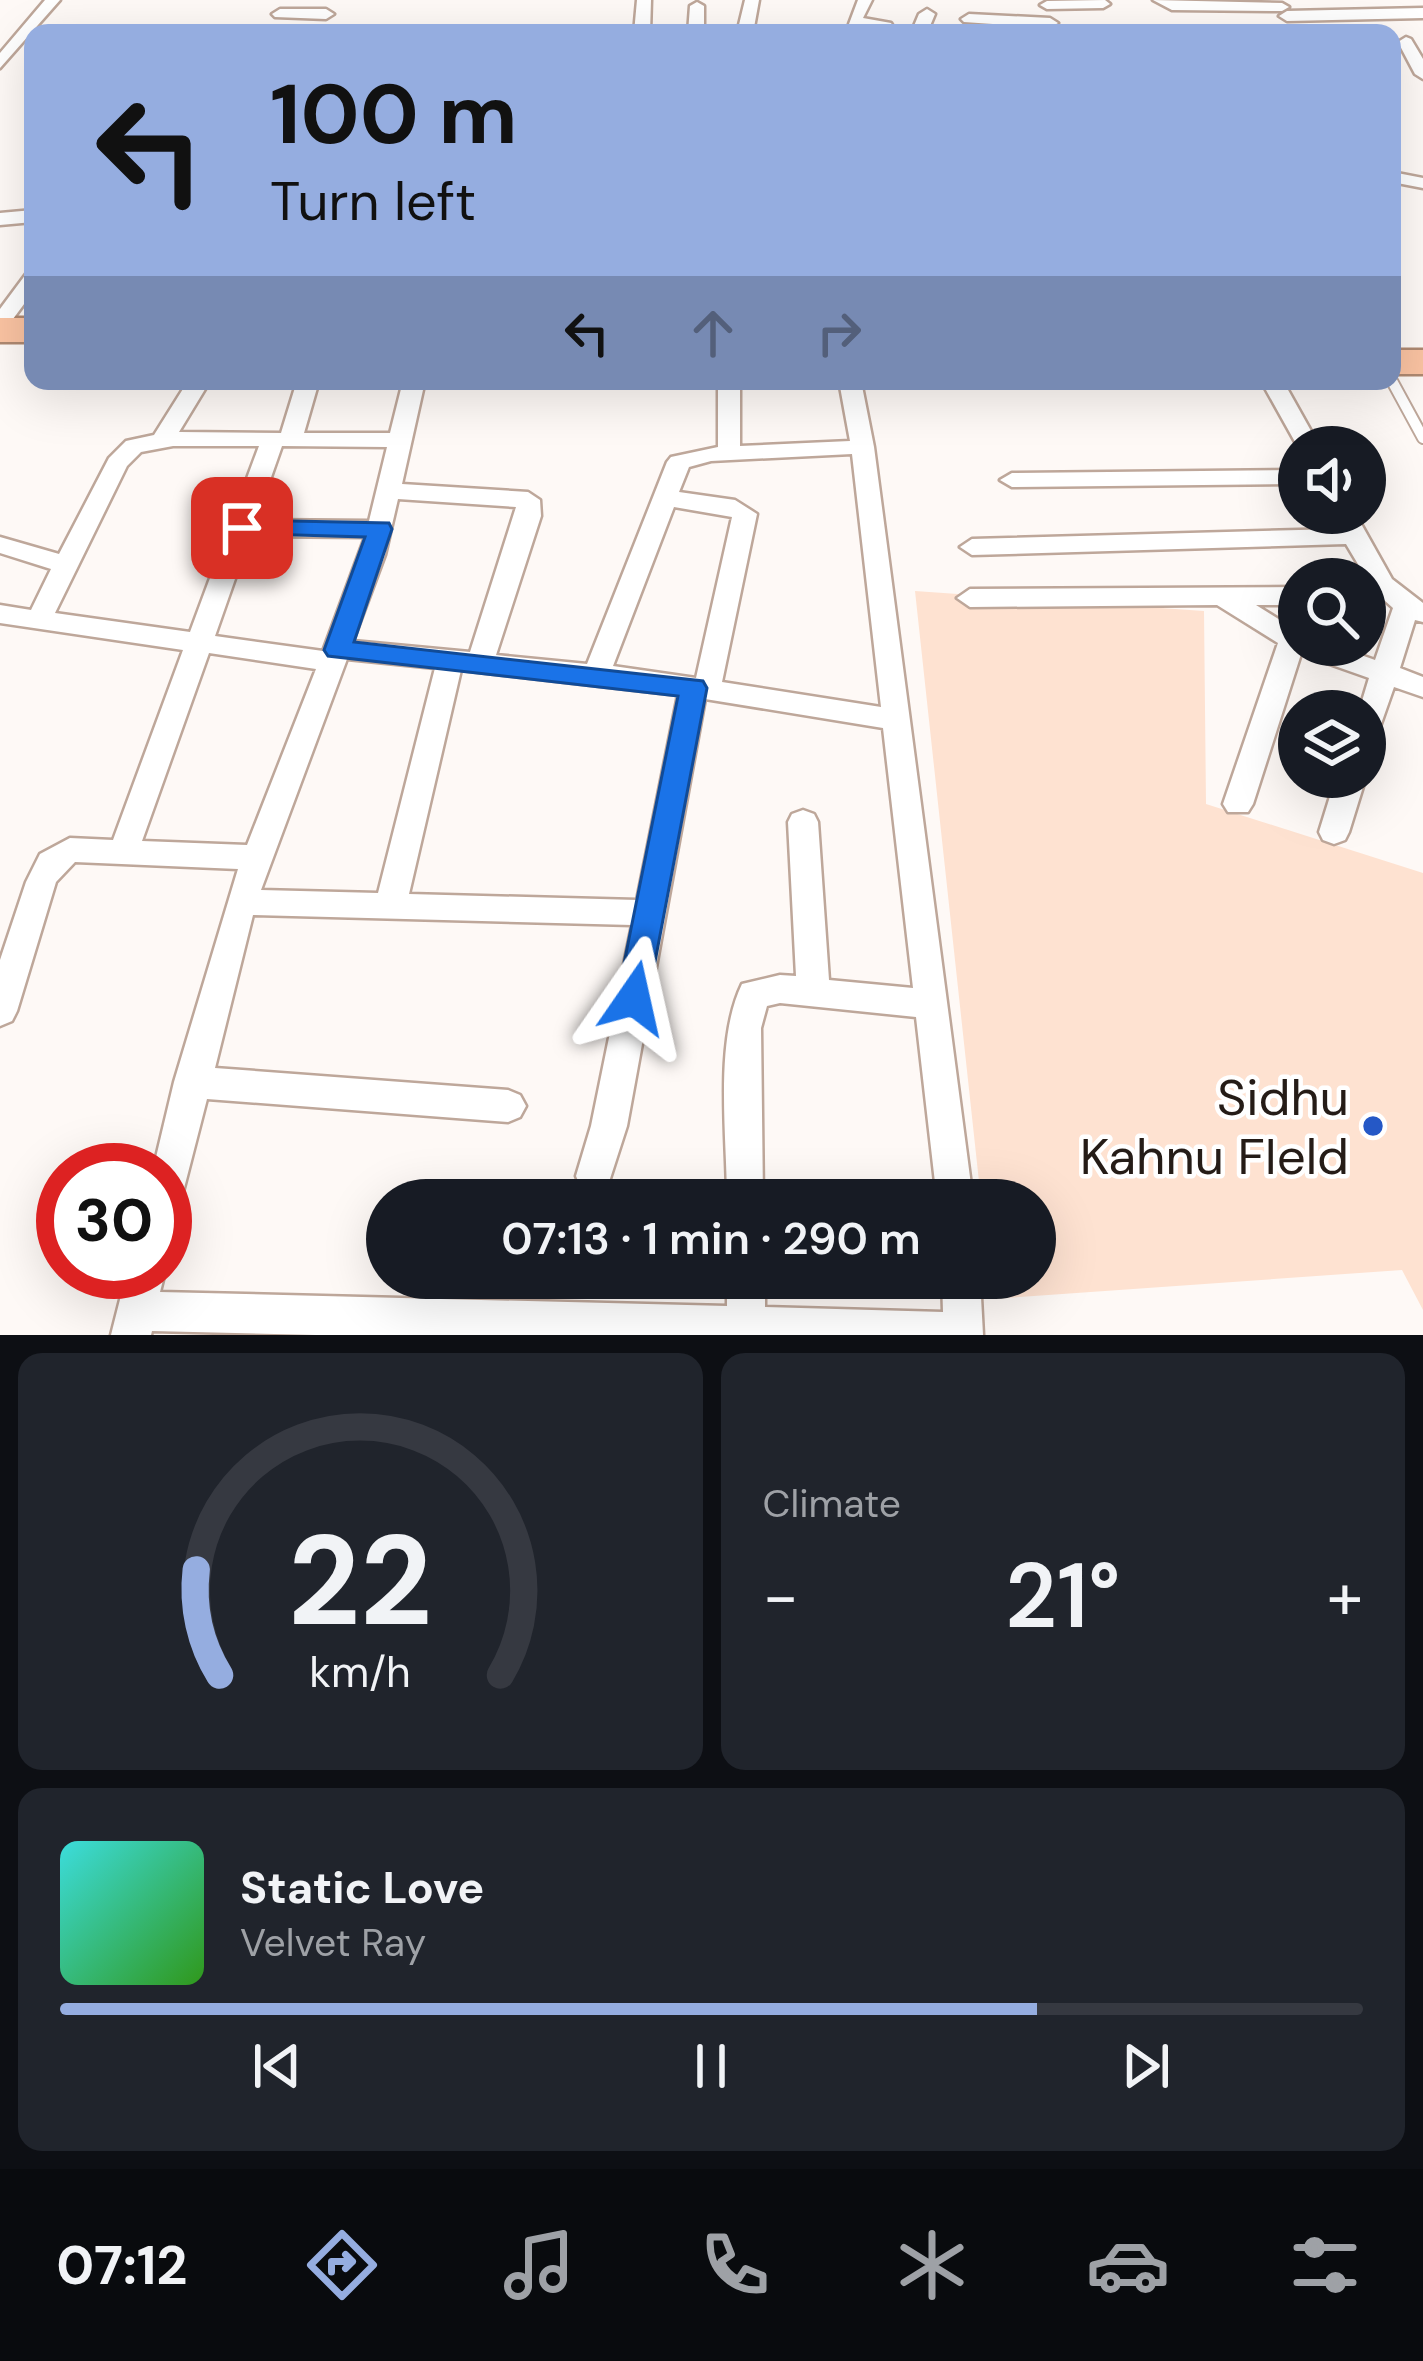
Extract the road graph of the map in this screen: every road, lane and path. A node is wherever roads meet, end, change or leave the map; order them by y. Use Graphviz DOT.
graph roads {
  1 [pos="865,0"];
  2 [pos="1160,0"];
  3 [pos="1046,2"];
  4 [pos="284,7"];
  5 [pos="331,7"];
  6 [pos="698,7"];
  7 [pos="1104,8"];
  8 [pos="1282,8"];
  9 [pos="1423,13"];
  10 [pos="926,14"];
  11 [pos="969,19"];
  12 [pos="696,24"];
  13 [pos="873,24"];
  14 [pos="922,24"];
  15 [pos="1014,24"];
  16 [pos="1407,42"];
  17 [pos="11,62"];
  18 [pos="1423,73"];
  19 [pos="0,78"];
  20 [pos="24,291"];
  21 [pos="0,326"];
  22 [pos="194,390"];
  23 [pos="304,390"];
  24 [pos="412,390"];
  25 [pos="729,390"];
  26 [pos="852,390"];
  27 [pos="1277,390"];
  28 [pos="1397,390"];
  29 [pos="1297,426"];
  30 [pos="1423,438"];
  31 [pos="163,440"];
  32 [pos="282,440"];
  33 [pos="403,440"];
  34 [pos="863,447"];
  35 [pos="729,454"];
  36 [pos="1278,477"];
  37 [pos="1012,480"];
  38 [pos="392,491"];
  39 [pos="662,498"];
  40 [pos="242,528"];
  41 [pos="380,529"];
  42 [pos="1278,529"];
  43 [pos="1354,534"];
  44 [pos="0,545"];
  45 [pos="972,547"];
  46 [pos="66,565"];
  47 [pos="1278,596"];
  48 [pos="1222,597"];
  49 [pos="970,598"];
  50 [pos="1396,603"];
  51 [pos="0,614"];
  52 [pos="38,621"];
  53 [pos="1278,626"];
  54 [pos="201,645"];
  55 [pos="335,656"];
  56 [pos="465,662"];
  57 [pos="1288,666"];
  58 [pos="1366,666"];
  59 [pos="596,674"];
  60 [pos="1384,674"];
  61 [pos="1423,687"];
  62 [pos="700,689"];
  63 [pos="1379,690"];
  64 [pos="893,719"];
  65 [pos="1345,798"];
  66 [pos="1238,804"];
  67 [pos="803,822"];
  68 [pos="1334,832"];
  69 [pos="124,850"];
  70 [pos="258,857"];
  71 [pos="242,902"];
  72 [pos="390,906"];
  73 [pos="651,913"];
  74 [pos="813,992"];
  75 [pos="930,1004"];
  76 [pos="0,1011"];
  77 [pos="191,1082"];
  78 [pos="508,1106"];
  79 [pos="177,1143"];
  80 [pos="594,1176"];
  81 [pos="745,1179"];
  82 [pos="952,1179"];
  83 [pos="746,1299"];
  84 [pos="962,1299"];
  85 [pos="134,1323"];
  86 [pos="746,1327"];
  87 [pos="963,1334"];
  1 -- 13 [label="street"];
  2 -- 8 [label="street"];
  3 -- 7 [label="street"];
  4 -- 5 [label="street"];
  6 -- 12 [label="street"];
  8 -- 9 [label="street"];
  10 -- 14 [label="street"];
  11 -- 15 [label="street"];
  16 -- 18 [label="street"];
  17 -- 19 [label="street"];
  20 -- 21 [label="street"];
  22 -- 31 [label="street"];
  23 -- 32 [label="street"];
  24 -- 33 [label="street"];
  25 -- 35 [label="street"];
  26 -- 34 [label="street"];
  27 -- 29 [label="street"];
  28 -- 30 [label="lane"];
  31 -- 32 [label="street"];
  31 -- 46 [label="street"];
  32 -- 33 [label="street"];
  32 -- 40 [label="street"];
  33 -- 38 [label="street"];
  34 -- 35 [label="street"];
  34 -- 64 [label="street"];
  35 -- 39 [label="street"];
  36 -- 37 [label="street"];
  38 -- 41 [label="street"];
  38 -- 56 [label="street"];
  39 -- 59 [label="street"];
  39 -- 62 [label="street"];
  40 -- 41 [label="street"];
  40 -- 54 [label="street"];
  41 -- 55 [label="street"];
  42 -- 45 [label="street"];
  43 -- 50 [label="street"];
  44 -- 46 [label="street"];
  46 -- 52 [label="street"];
  47 -- 48 [label="street"];
  48 -- 49 [label="street"];
  48 -- 53 [label="street"];
  50 -- 60 [label="street"];
  51 -- 52 [label="street"];
  52 -- 54 [label="street"];
  54 -- 55 [label="street"];
  54 -- 69 [label="street"];
  55 -- 56 [label="street"];
  55 -- 70 [label="street"];
  56 -- 59 [label="street"];
  56 -- 72 [label="street"];
  57 -- 66 [label="street"];
  58 -- 60 [label="street"];
  59 -- 62 [label="street"];
  60 -- 61 [label="street"];
  60 -- 63 [label="street"];
  62 -- 64 [label="street"];
  62 -- 73 [label="street"];
  64 -- 75 [label="street"];
  65 -- 68 [label="street"];
  67 -- 74 [label="street"];
  69 -- 70 [label="street"];
  69 -- 76 [label="street"];
  70 -- 71 [label="street"];
  71 -- 72 [label="street"];
  71 -- 77 [label="street"];
  72 -- 73 [label="street"];
  73 -- 80 [label="street"];
  74 -- 75 [label="street"];
  74 -- 81 [label="street"];
  75 -- 82 [label="street"];
  77 -- 78 [label="street"];
  77 -- 79 [label="street"];
  83 -- 86 [label="street"];
  84 -- 87 [label="street"];
  85 -- 86 [label="street"];
  86 -- 87 [label="street"];
}
